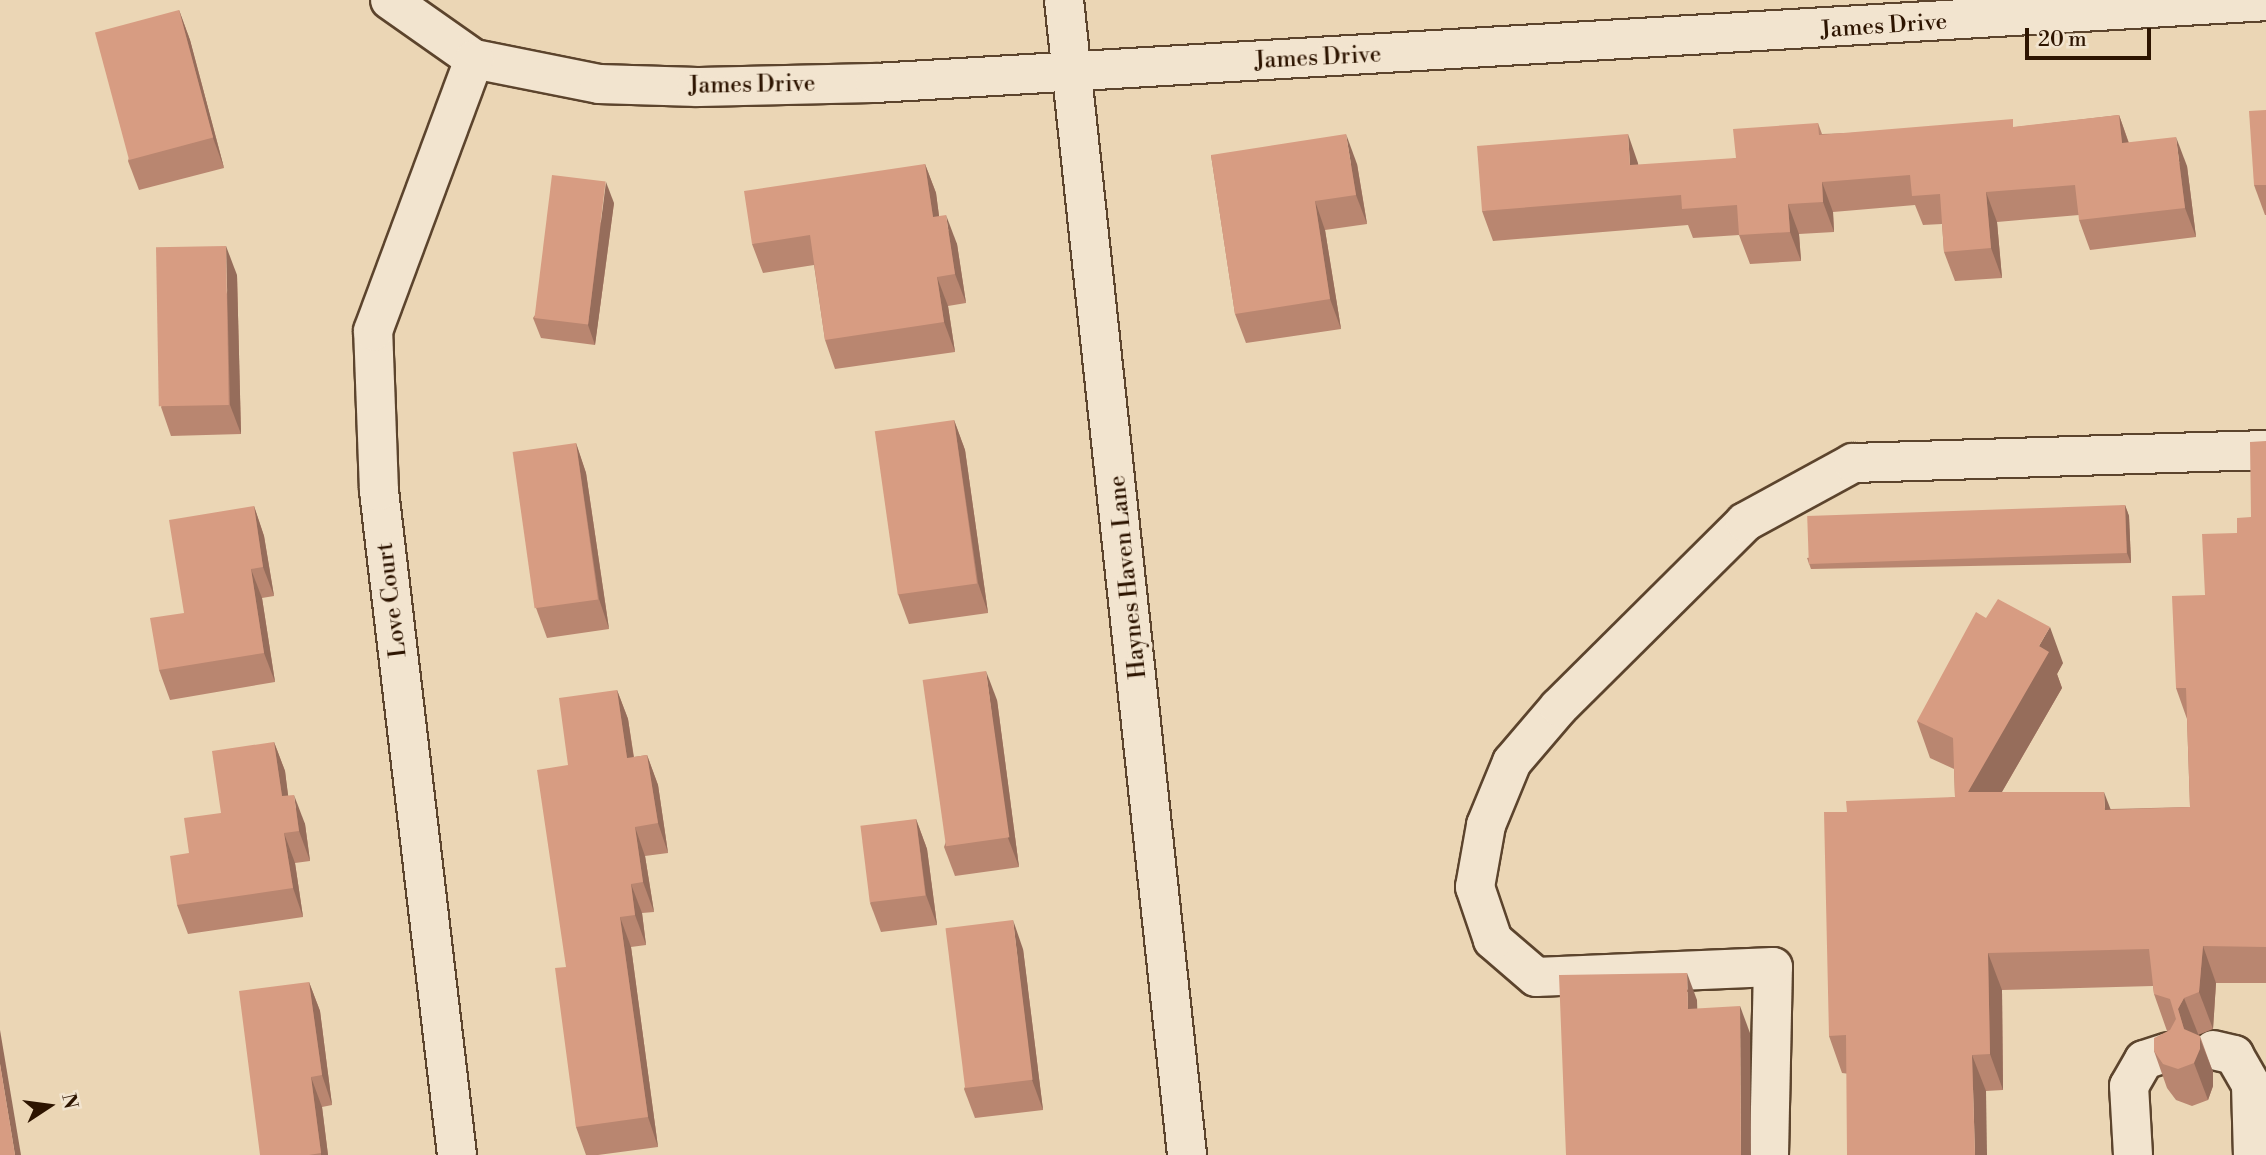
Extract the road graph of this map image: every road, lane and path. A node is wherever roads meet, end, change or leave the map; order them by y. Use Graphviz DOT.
graph roads {
  1 [pos="390,0"];
  2 [pos="1065,0"];
  3 [pos="2266,1"];
  4 [pos="1796,16"];
  5 [pos="474,59"];
  6 [pos="1073,72"];
  7 [pos="2266,450"];
  8 [pos="2213,1050"];
  9 [pos="2168,1052"];
  10 [pos="457,1155"];
  11 [pos="1187,1155"];
  12 [pos="1769,1155"];
  13 [pos="2133,1155"];
  14 [pos="2253,1155"];
  1 -- 5 [label="street, James Drive"];
  2 -- 6 [label="street, Haynes Haven Lane"];
  3 -- 4 [label="street, James Drive"];
  4 -- 6 [label="street, James Drive"];
  5 -- 6 [label="street, James Drive"];
  5 -- 10 [label="street, Love Court"];
  6 -- 11 [label="street, Haynes Haven Lane"];
  7 -- 12 [label="street"];
  8 -- 14 [label="street"];
  9 -- 13 [label="street"];
}
